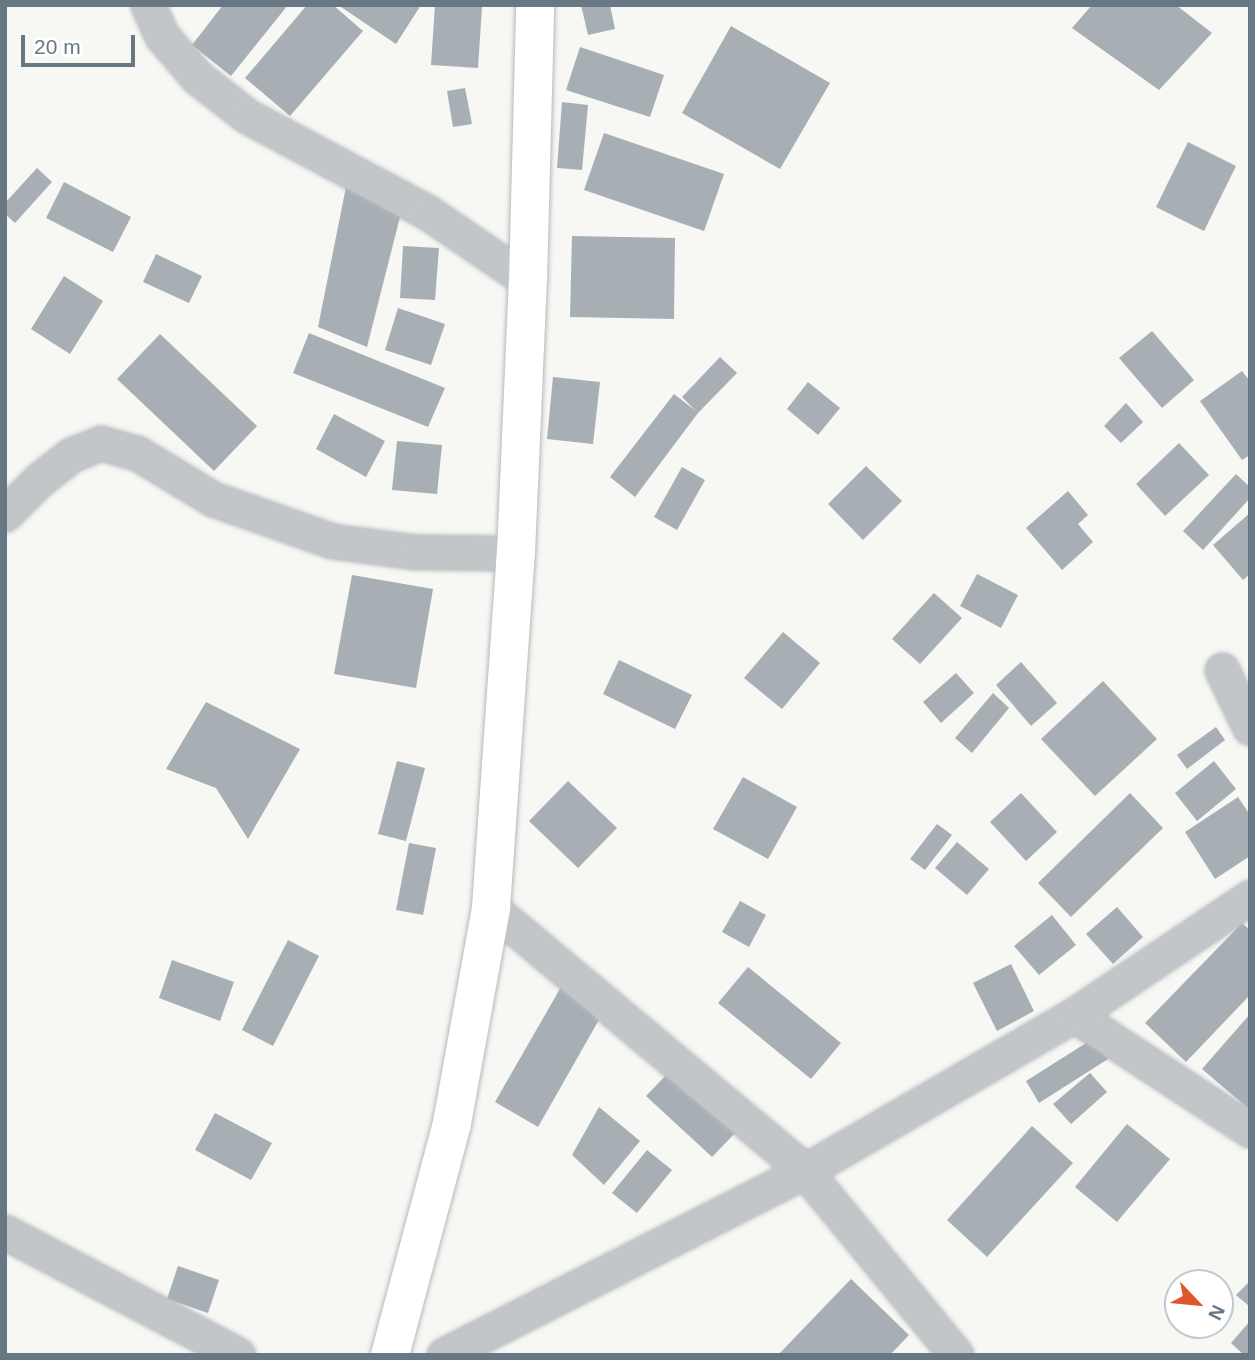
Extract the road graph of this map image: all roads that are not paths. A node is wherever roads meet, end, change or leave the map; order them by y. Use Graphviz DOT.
graph roads {
  1 [pos="148,5"];
  2 [pos="535,5"];
  3 [pos="528,281"];
  4 [pos="5,514"];
  5 [pos="516,553"];
  6 [pos="1222,670"];
  7 [pos="1250,728"];
  8 [pos="1250,897"];
  9 [pos="491,908"];
  10 [pos="1074,1015"];
  11 [pos="1250,1130"];
  12 [pos="805,1171"];
  13 [pos="5,1232"];
  14 [pos="238,1355"];
  15 [pos="390,1355"];
  16 [pos="444,1355"];
  17 [pos="956,1355"];
  1 -- 3 [label="street"];
  2 -- 3 [label="street"];
  3 -- 5 [label="street"];
  4 -- 5 [label="street"];
  5 -- 9 [label="street"];
  6 -- 7 [label="street"];
  8 -- 10 [label="street"];
  9 -- 12 [label="street"];
  9 -- 15 [label="street"];
  10 -- 11 [label="street"];
  10 -- 12 [label="street"];
  12 -- 16 [label="street"];
  12 -- 17 [label="street"];
  13 -- 14 [label="street"];
}
